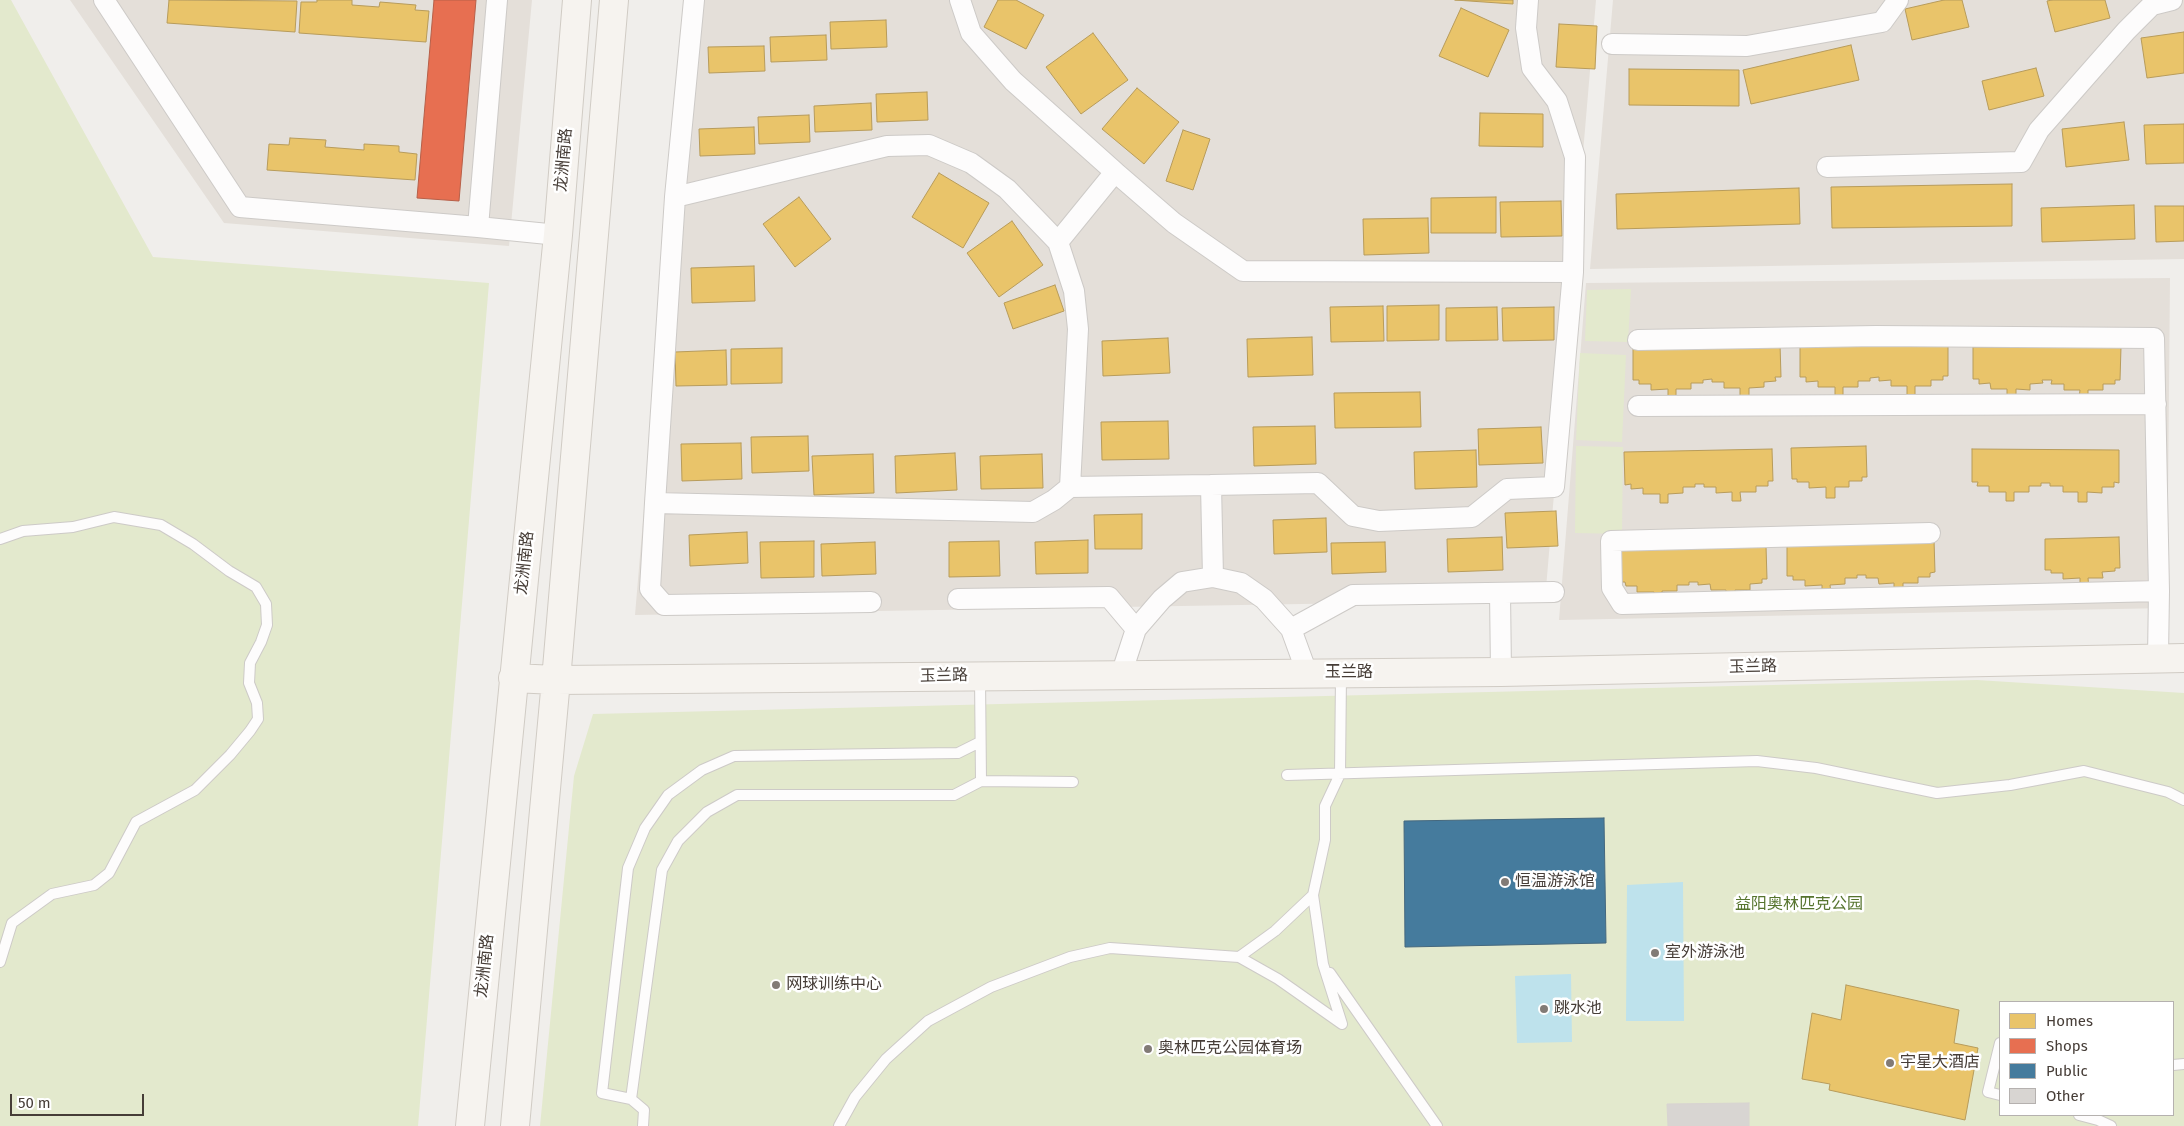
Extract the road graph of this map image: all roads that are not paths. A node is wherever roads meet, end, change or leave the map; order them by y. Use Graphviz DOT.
graph roads {
  1 [pos="104,0"];
  2 [pos="497,0"];
  3 [pos="577,0"];
  4 [pos="614,0"];
  5 [pos="694,0"];
  6 [pos="960,0"];
  7 [pos="1528,0"];
  8 [pos="1898,0"];
  9 [pos="2172,0"];
  10 [pos="1612,44"];
  11 [pos="1827,167"];
  12 [pos="1115,172"];
  13 [pos="675,197"];
  14 [pos="478,227"];
  15 [pos="558,235"];
  16 [pos="1058,242"];
  17 [pos="1573,272"];
  18 [pos="1638,340"];
  19 [pos="2156,404"];
  20 [pos="1638,406"];
  21 [pos="1211,484"];
  22 [pos="1070,487"];
  23 [pos="655,503"];
  24 [pos="1930,533"];
  25 [pos="0,539"];
  26 [pos="1213,577"];
  27 [pos="2159,591"];
  28 [pos="1554,592"];
  29 [pos="1500,593"];
  30 [pos="958,599"];
  31 [pos="872,602"];
  32 [pos="1136,629"];
  33 [pos="1292,629"];
  34 [pos="2171,658"];
  35 [pos="1501,672"];
  36 [pos="1340,673"];
  37 [pos="1307,674"];
  38 [pos="1121,675"];
  39 [pos="980,676"];
  40 [pos="513,678"];
  41 [pos="556,680"];
  42 [pos="980,742"];
  43 [pos="1340,774"];
  44 [pos="1287,775"];
  45 [pos="980,781"];
  46 [pos="1073,782"];
  47 [pos="2184,800"];
  48 [pos="1313,895"];
  49 [pos="1239,958"];
  50 [pos="0,962"];
  51 [pos="1323,964"];
  52 [pos="1999,1047"];
  53 [pos="1999,1095"];
  54 [pos="631,1099"];
  55 [pos="2098,1117"];
  56 [pos="470,1126"];
  57 [pos="515,1126"];
  58 [pos="643,1126"];
  59 [pos="839,1126"];
  60 [pos="1437,1126"];
  61 [pos="2111,1126"];
  1 -- 14 [label="street"];
  2 -- 14 [label="street"];
  3 -- 15 [label="main road, 龙洲南路"];
  4 -- 41 [label="main road"];
  5 -- 13 [label="street"];
  6 -- 12 [label="street"];
  7 -- 17 [label="street"];
  8 -- 10 [label="street"];
  9 -- 11 [label="street"];
  12 -- 16 [label="street"];
  12 -- 17 [label="street"];
  13 -- 16 [label="street"];
  13 -- 23 [label="street"];
  14 -- 15 [label="street"];
  15 -- 40 [label="main road, 龙洲南路"];
  16 -- 22 [label="street"];
  17 -- 21 [label="street"];
  18 -- 19 [label="street"];
  19 -- 20 [label="street"];
  19 -- 27 [label="street"];
  21 -- 22 [label="street"];
  21 -- 26 [label="street"];
  22 -- 23 [label="street"];
  23 -- 31 [label="street"];
  24 -- 27 [label="street"];
  25 -- 50 [label="lane"];
  26 -- 32 [label="street"];
  26 -- 33 [label="street"];
  27 -- 34 [label="street"];
  28 -- 29 [label="street"];
  29 -- 33 [label="street"];
  29 -- 35 [label="street"];
  30 -- 32 [label="street"];
  32 -- 38 [label="street"];
  33 -- 37 [label="street"];
  34 -- 35 [label="main road, 玉兰路"];
  35 -- 36 [label="main road, 玉兰路"];
  36 -- 37 [label="main road, 玉兰路"];
  36 -- 43 [label="lane"];
  37 -- 38 [label="main road, 玉兰路"];
  38 -- 39 [label="main road, 玉兰路"];
  39 -- 41 [label="main road, 玉兰路"];
  39 -- 42 [label="lane"];
  40 -- 41 [label="main road, 玉兰路"];
  40 -- 56 [label="main road, 龙洲南路"];
  41 -- 57 [label="main road"];
  42 -- 45 [label="lane"];
  42 -- 54 [label="lane"];
  43 -- 44 [label="lane"];
  43 -- 47 [label="lane"];
  43 -- 48 [label="lane"];
  45 -- 46 [label="lane"];
  45 -- 54 [label="lane"];
  48 -- 49 [label="lane"];
  48 -- 51 [label="lane"];
  49 -- 51 [label="lane"];
  49 -- 59 [label="lane"];
  51 -- 60 [label="lane"];
  52 -- 53 [label="lane"];
  54 -- 58 [label="lane"];
  55 -- 61 [label="lane"];
}
